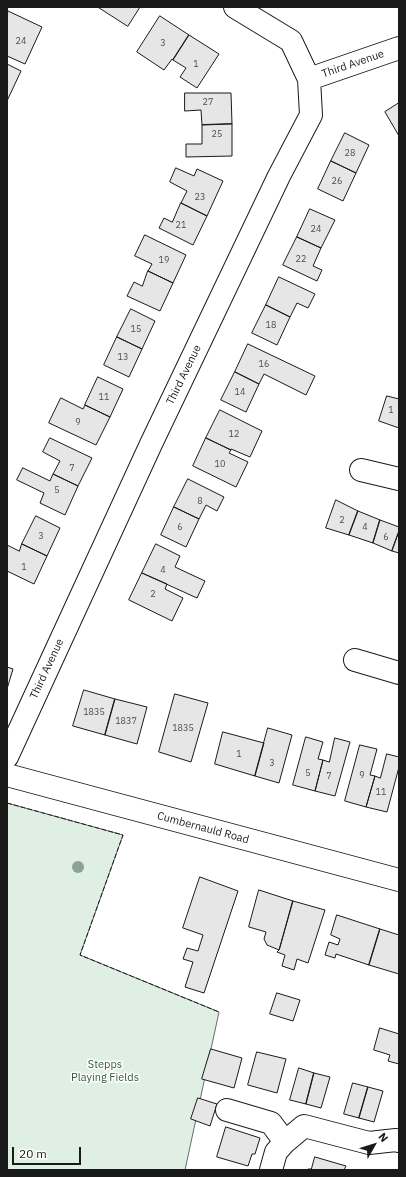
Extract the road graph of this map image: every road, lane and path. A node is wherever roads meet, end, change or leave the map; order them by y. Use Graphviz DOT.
graph roads {
  1 [pos="235,7"];
  2 [pos="399,48"];
  3 [pos="309,79"];
  4 [pos="361,470"];
  5 [pos="399,479"];
  6 [pos="355,660"];
  7 [pos="399,673"];
  8 [pos="7,757"];
  9 [pos="7,775"];
  10 [pos="399,880"];
  11 [pos="227,1110"];
  12 [pos="399,1141"];
  13 [pos="285,1142"];
  14 [pos="271,1170"];
  1 -- 3 [label="street"];
  2 -- 3 [label="street, Third Avenue"];
  3 -- 8 [label="street, Third Avenue"];
  4 -- 5 [label="street"];
  6 -- 7 [label="street"];
  9 -- 10 [label="street, Cumbernauld Road"];
  11 -- 13 [label="street"];
  12 -- 13 [label="street"];
  13 -- 14 [label="street"];
}
